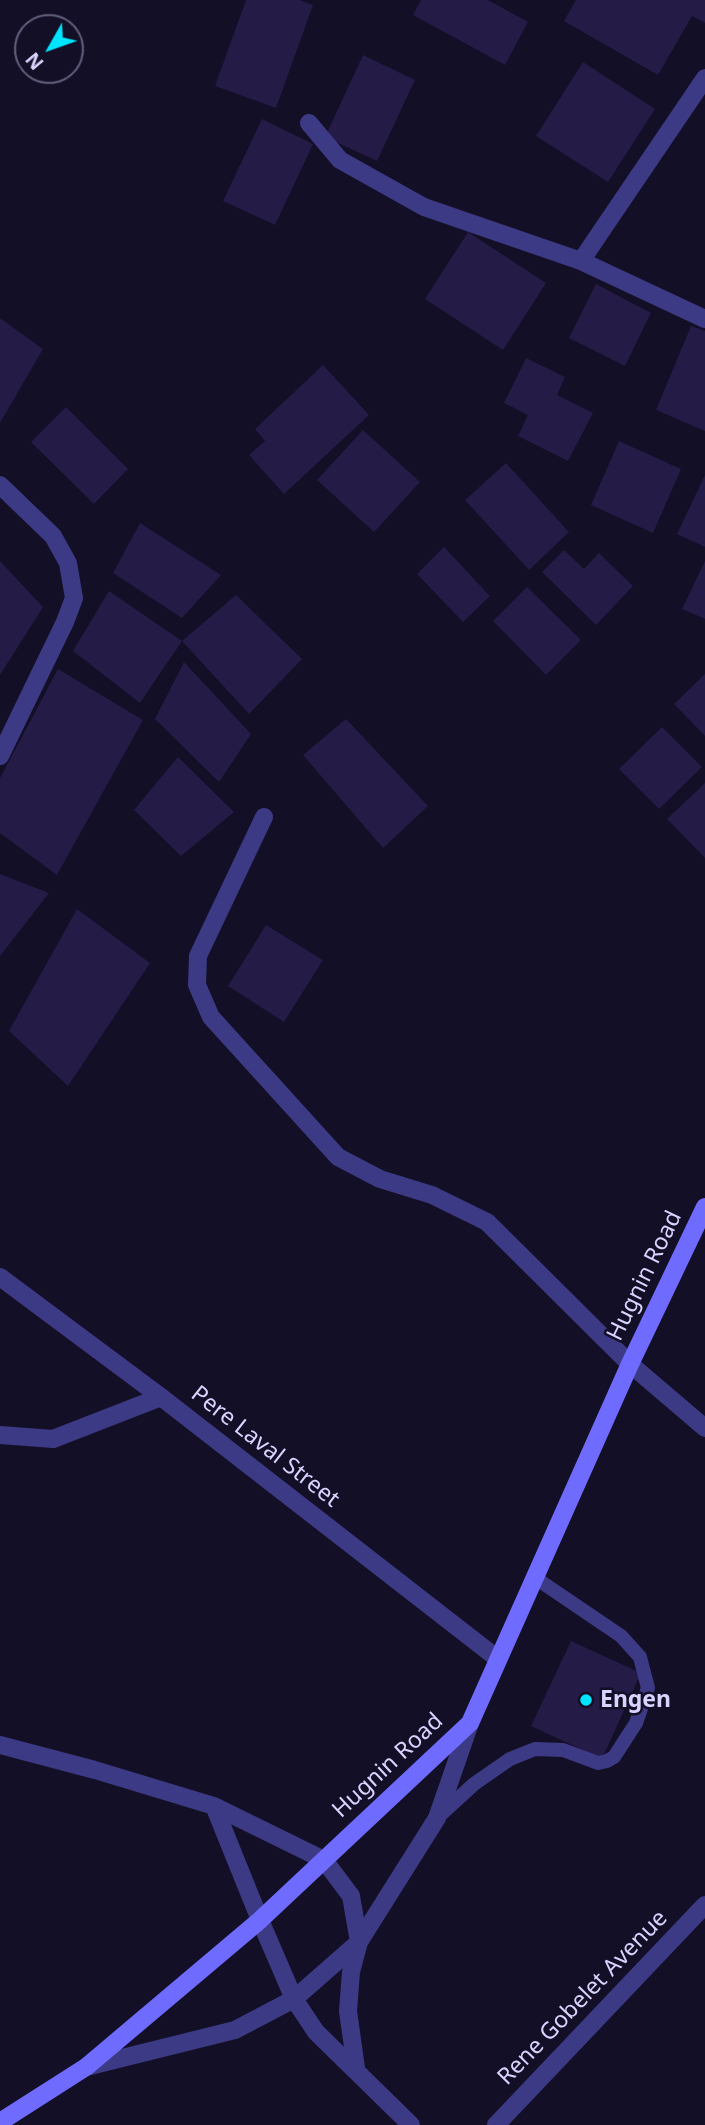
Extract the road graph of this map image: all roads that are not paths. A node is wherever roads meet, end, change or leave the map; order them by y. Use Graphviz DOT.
graph roads {
  1 [pos="705,78"];
  2 [pos="309,123"];
  3 [pos="581,261"];
  4 [pos="705,319"];
  5 [pos="0,485"];
  6 [pos="0,756"];
  7 [pos="264,817"];
  8 [pos="705,1207"];
  9 [pos="0,1278"];
  10 [pos="629,1364"];
  11 [pos="161,1397"];
  12 [pos="705,1428"];
  13 [pos="0,1434"];
  14 [pos="534,1577"];
  15 [pos="498,1659"];
  16 [pos="470,1723"];
  17 [pos="0,1745"];
  18 [pos="214,1806"];
  19 [pos="437,1818"];
  20 [pos="324,1860"];
  21 [pos="705,1906"];
  22 [pos="260,1920"];
  23 [pos="359,1942"];
  24 [pos="294,1998"];
  25 [pos="86,2067"];
  26 [pos="356,2068"];
  27 [pos="0,2122"];
  28 [pos="411,2125"];
  29 [pos="496,2125"];
  1 -- 3 [label="street"];
  2 -- 3 [label="street"];
  3 -- 4 [label="street"];
  5 -- 6 [label="street"];
  7 -- 10 [label="street"];
  8 -- 10 [label="main road, Hugnin Road"];
  9 -- 11 [label="street, Pere Laval Street"];
  10 -- 12 [label="street"];
  10 -- 14 [label="main road, Hugnin Road"];
  11 -- 13 [label="street"];
  11 -- 15 [label="street, Pere Laval Street"];
  14 -- 15 [label="main road, Hugnin Road"];
  14 -- 19 [label="lane"];
  15 -- 16 [label="main road, Hugnin Road"];
  16 -- 19 [label="street"];
  16 -- 20 [label="main road, Hugnin Road"];
  17 -- 18 [label="street"];
  18 -- 20 [label="street"];
  18 -- 22 [label="street"];
  19 -- 23 [label="street"];
  20 -- 22 [label="main road, Hugnin Road"];
  20 -- 23 [label="street"];
  21 -- 29 [label="street, Rene Gobelet Avenue"];
  22 -- 24 [label="street"];
  22 -- 25 [label="main road, Hugnin Road"];
  23 -- 24 [label="street"];
  23 -- 26 [label="street"];
  24 -- 25 [label="street"];
  24 -- 26 [label="street"];
  25 -- 27 [label="main road, Hugnin Road"];
  26 -- 28 [label="street"];
}
